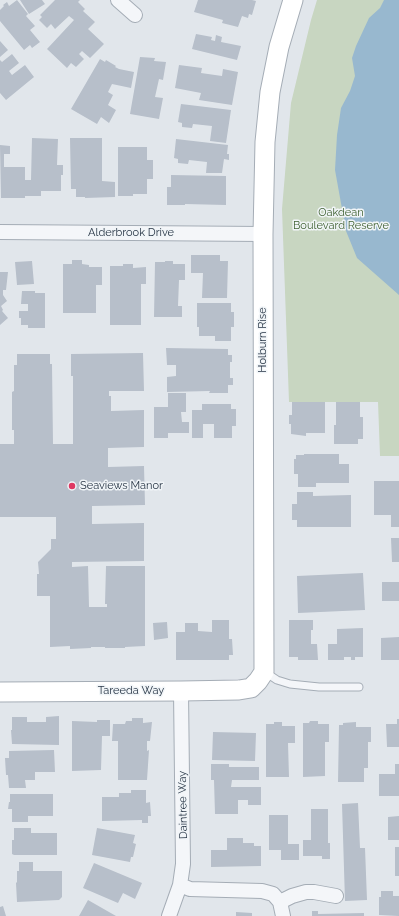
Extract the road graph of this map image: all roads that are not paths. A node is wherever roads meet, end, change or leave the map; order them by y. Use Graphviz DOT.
graph roads {
  1 [pos="118,0"];
  2 [pos="293,0"];
  3 [pos="135,15"];
  4 [pos="0,232"];
  5 [pos="263,234"];
  6 [pos="261,676"];
  7 [pos="359,688"];
  8 [pos="181,691"];
  9 [pos="0,692"];
  10 [pos="180,885"];
  11 [pos="336,896"];
  12 [pos="281,909"];
  13 [pos="169,916"];
  1 -- 3 [label="street"];
  2 -- 5 [label="street, Holburn Rise"];
  4 -- 5 [label="street, Alderbrook Drive"];
  5 -- 6 [label="street, Holburn Rise"];
  6 -- 7 [label="lane"];
  6 -- 8 [label="street, Tareeda Way"];
  8 -- 9 [label="street, Tareeda Way"];
  8 -- 10 [label="street, Daintree Way"];
  10 -- 12 [label="street"];
  10 -- 13 [label="street, Daintree Way"];
  11 -- 12 [label="street"];
}
